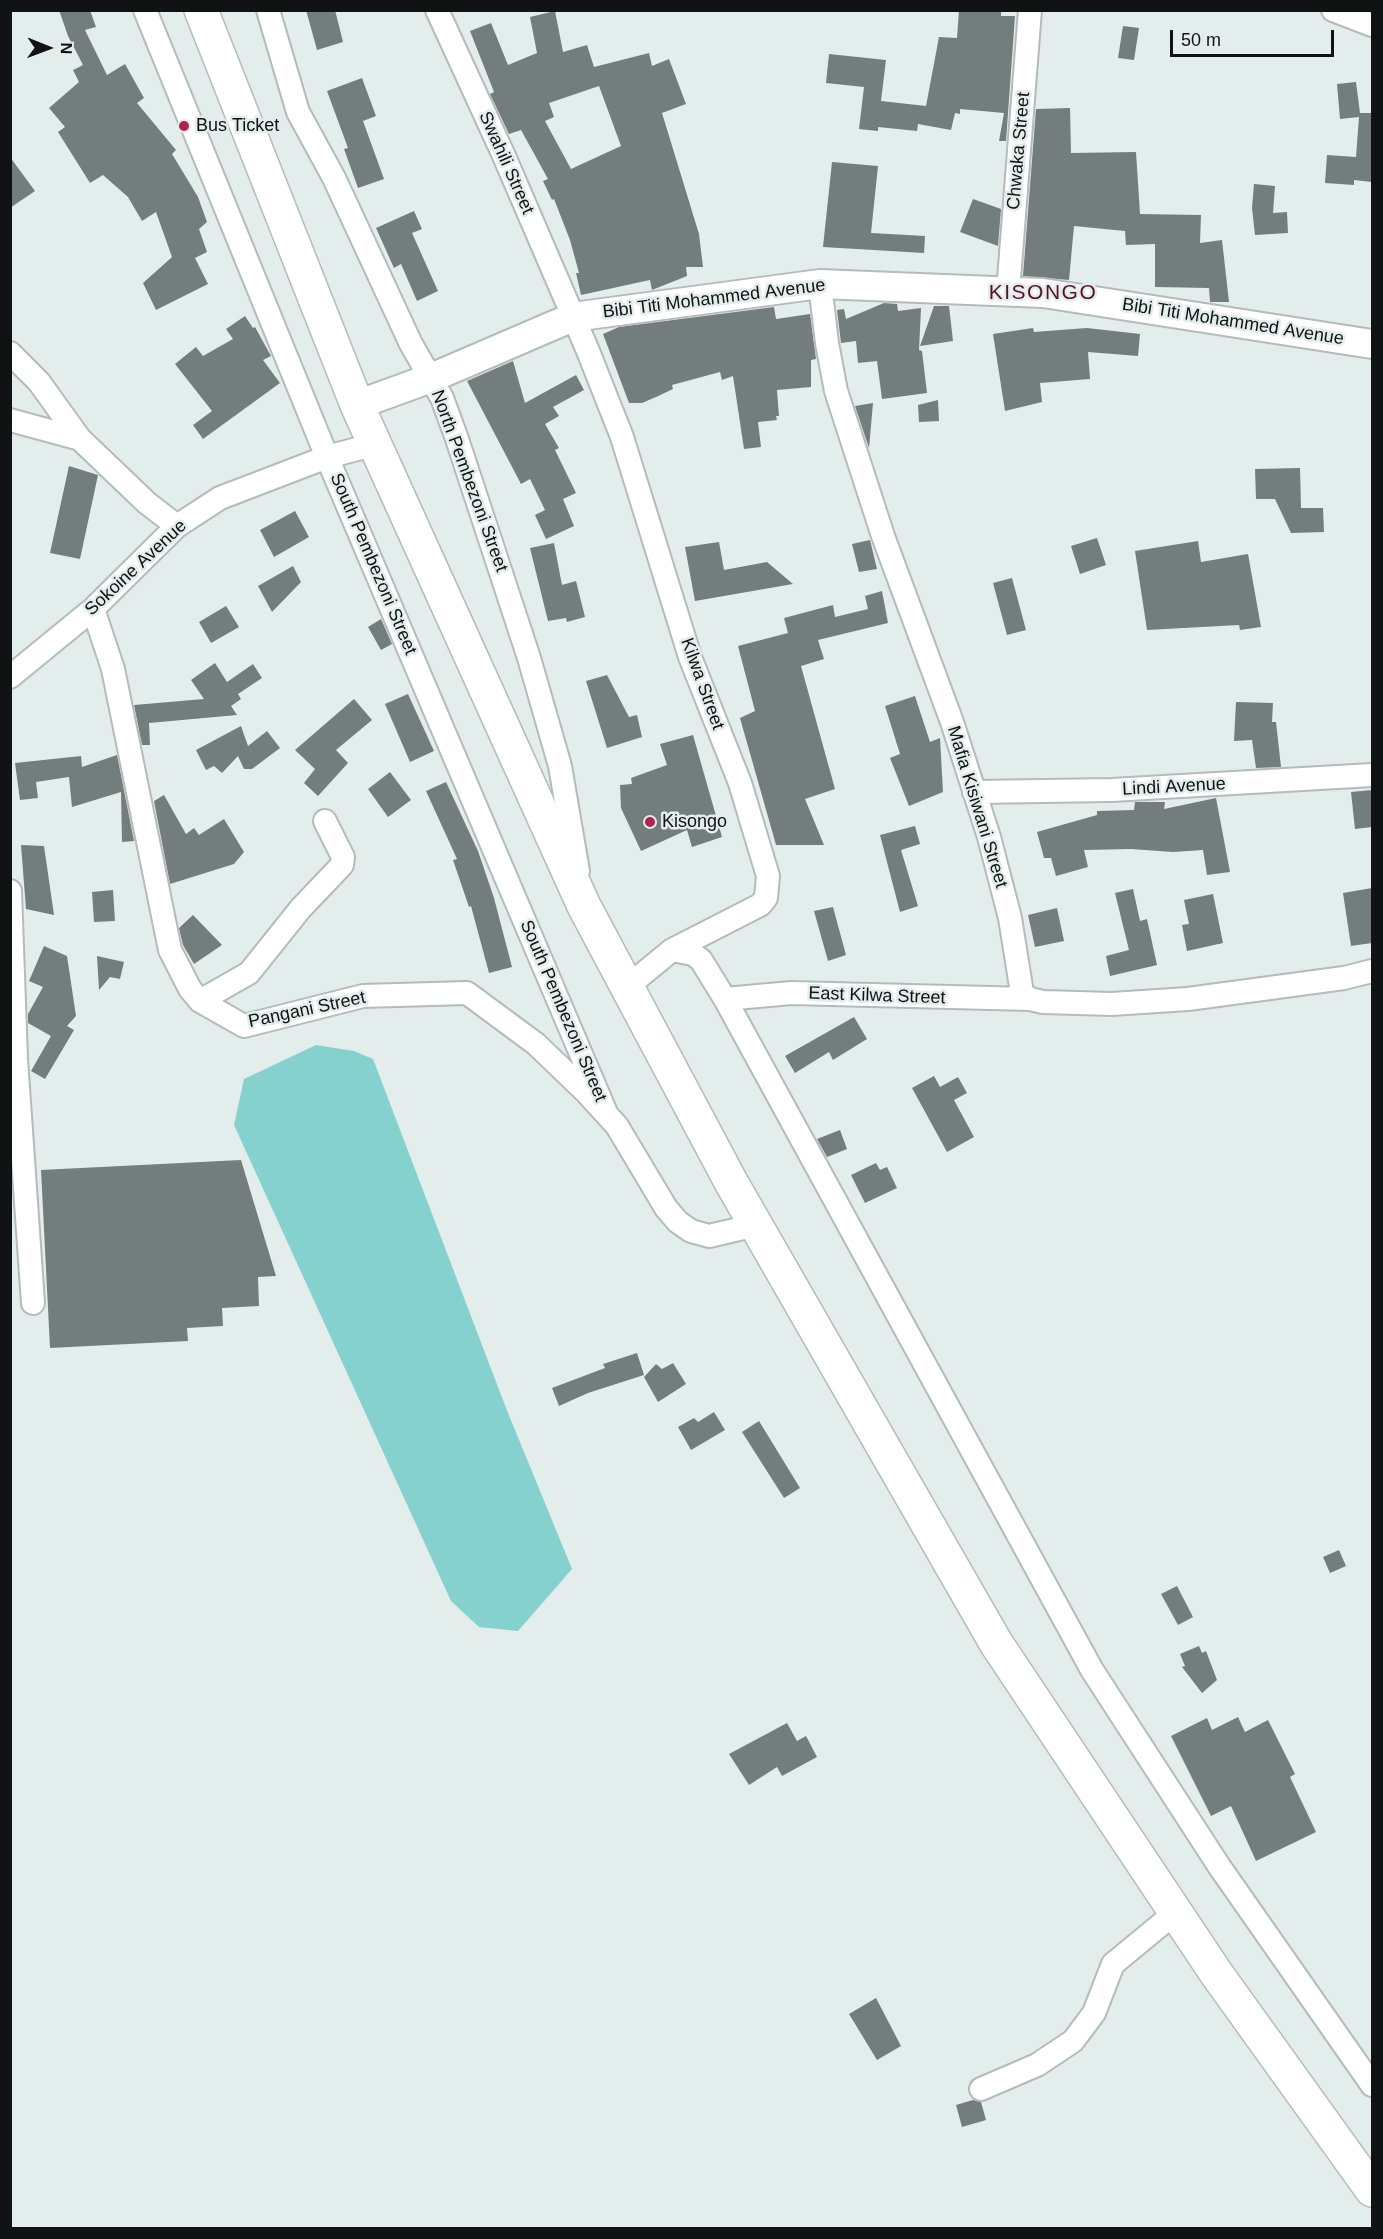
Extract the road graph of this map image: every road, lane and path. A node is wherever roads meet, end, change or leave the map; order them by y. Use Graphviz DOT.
graph roads {
  1 [pos="145,10"];
  2 [pos="201,10"];
  3 [pos="268,10"];
  4 [pos="437,10"];
  5 [pos="1030,10"];
  6 [pos="1333,10"];
  7 [pos="1372,26"];
  8 [pos="820,284"];
  9 [pos="1008,292"];
  10 [pos="573,317"];
  11 [pos="1372,344"];
  12 [pos="10,353"];
  13 [pos="431,378"];
  14 [pos="357,405"];
  15 [pos="10,420"];
  16 [pos="80,439"];
  17 [pos="376,444"];
  18 [pos="327,457"];
  19 [pos="177,526"];
  20 [pos="93,609"];
  21 [pos="12,682"];
  22 [pos="1372,775"];
  23 [pos="974,792"];
  24 [pos="325,821"];
  25 [pos="10,891"];
  26 [pos="584,906"];
  27 [pos="672,950"];
  28 [pos="1372,971"];
  29 [pos="628,986"];
  30 [pos="725,999"];
  31 [pos="1030,999"];
  32 [pos="200,1001"];
  33 [pos="13,1015"];
  34 [pos="607,1115"];
  35 [pos="756,1225"];
  36 [pos="33,1303"];
  37 [pos="1176,1912"];
  38 [pos="1372,2085"];
  39 [pos="981,2089"];
  40 [pos="1372,2190"];
  1 -- 18 [label="street, South Pembezoni Street"];
  2 -- 14 [label="highway"];
  3 -- 13 [label="street, North Pembezoni Street"];
  4 -- 10 [label="street, Swahili Street"];
  5 -- 9 [label="street, Chwaka Street"];
  6 -- 7 [label="street"];
  8 -- 9 [label="street, Bibi Titi Mohammed Avenue"];
  8 -- 10 [label="street, Bibi Titi Mohammed Avenue"];
  8 -- 23 [label="street, Mafia Kisiwani Street"];
  9 -- 11 [label="street, Bibi Titi Mohammed Avenue"];
  10 -- 13 [label="street, Bibi Titi Mohammed Avenue"];
  10 -- 27 [label="street, Kilwa Street"];
  12 -- 16 [label="street"];
  13 -- 14 [label="street, Bibi Titi Mohammed Avenue"];
  13 -- 26 [label="street, North Pembezoni Street"];
  14 -- 17 [label="highway"];
  15 -- 16 [label="street"];
  16 -- 19 [label="street"];
  17 -- 18 [label="street, Sokoine Avenue"];
  17 -- 26 [label="highway"];
  18 -- 19 [label="street, Sokoine Avenue"];
  18 -- 34 [label="street, South Pembezoni Street"];
  19 -- 20 [label="street, Sokoine Avenue"];
  20 -- 21 [label="street, Sokoine Avenue"];
  20 -- 32 [label="street, Pangani Street"];
  22 -- 23 [label="street, Lindi Avenue"];
  23 -- 31 [label="street, Mafia Kisiwani Street"];
  24 -- 32 [label="street"];
  25 -- 33 [label="street"];
  26 -- 29 [label="highway"];
  27 -- 29 [label="street, Kilwa Street"];
  27 -- 30 [label="street"];
  28 -- 31 [label="street"];
  29 -- 35 [label="highway"];
  30 -- 31 [label="street, East Kilwa Street"];
  30 -- 38 [label="street"];
  32 -- 34 [label="street, Pangani Street"];
  33 -- 36 [label="street"];
  34 -- 35 [label="street, Pangani Street"];
  35 -- 37 [label="highway"];
  37 -- 39 [label="street"];
  37 -- 40 [label="highway"];
}
